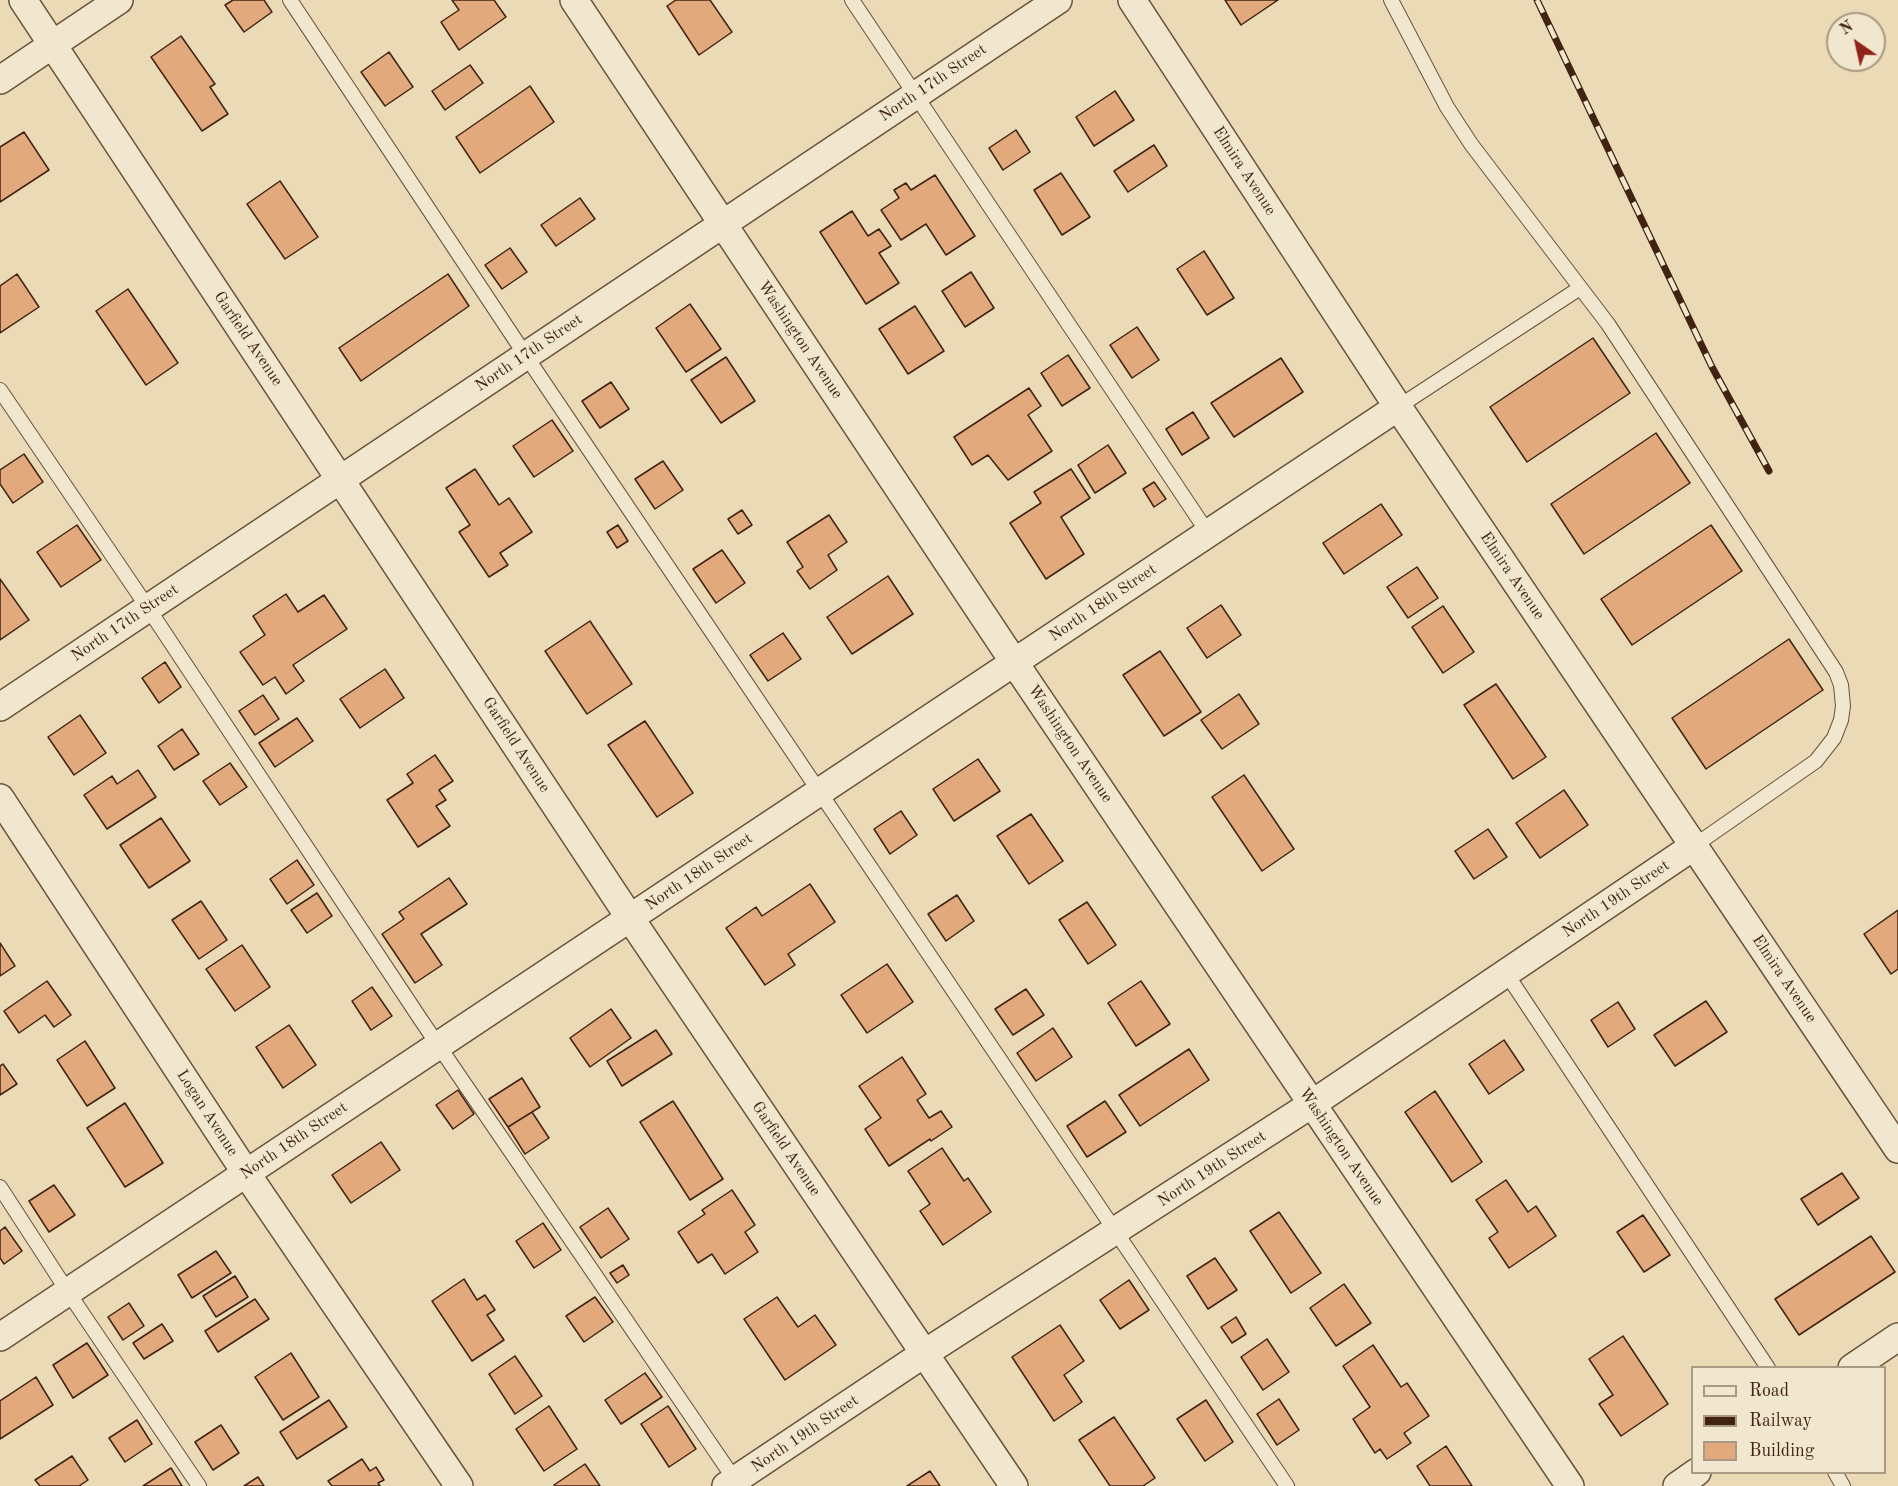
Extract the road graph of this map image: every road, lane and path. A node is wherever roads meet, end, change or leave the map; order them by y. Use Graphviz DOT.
graph roads {
  1 [pos="23,0"];
  2 [pos="119,0"];
  3 [pos="290,0"];
  4 [pos="574,0"];
  5 [pos="852,0"];
  6 [pos="1058,0"];
  7 [pos="1132,0"];
  8 [pos="1391,0"];
  9 [pos="53,45"];
  10 [pos="0,80"];
  11 [pos="915,95"];
  12 [pos="722,224"];
  13 [pos="1580,288"];
  14 [pos="526,356"];
  15 [pos="0,390"];
  16 [pos="1398,407"];
  17 [pos="341,479"];
  18 [pos="1208,533"];
  19 [pos="148,608"];
  20 [pos="1014,662"];
  21 [pos="0,707"];
  22 [pos="820,792"];
  23 [pos="0,798"];
  24 [pos="1694,846"];
  25 [pos="630,918"];
  26 [pos="1506,973"];
  27 [pos="439,1045"];
  28 [pos="1312,1104"];
  29 [pos="1898,1149"];
  30 [pos="246,1173"];
  31 [pos="0,1187"];
  32 [pos="1116,1230"];
  33 [pos="68,1292"];
  34 [pos="0,1337"];
  35 [pos="1898,1337"];
  36 [pos="925,1353"];
  37 [pos="1767,1366"];
  38 [pos="1855,1366"];
  39 [pos="1695,1474"];
  40 [pos="733,1484"];
  41 [pos="199,1486"];
  42 [pos="459,1486"];
  43 [pos="1014,1486"];
  44 [pos="1287,1486"];
  45 [pos="1570,1486"];
  46 [pos="1677,1486"];
  1 -- 9 [label="street, Garfield Avenue"];
  2 -- 9 [label="street"];
  3 -- 14 [label="lane"];
  4 -- 12 [label="street, Washington Avenue"];
  5 -- 11 [label="lane"];
  6 -- 11 [label="street, North 17th Street"];
  7 -- 16 [label="street, Elmira Avenue"];
  8 -- 13 [label="lane"];
  9 -- 10 [label="street"];
  9 -- 17 [label="street, Garfield Avenue"];
  11 -- 12 [label="street, North 17th Street"];
  11 -- 18 [label="lane"];
  12 -- 14 [label="street, North 17th Street"];
  12 -- 20 [label="street, Washington Avenue"];
  13 -- 16 [label="lane"];
  13 -- 24 [label="lane"];
  14 -- 17 [label="street, North 17th Street"];
  14 -- 22 [label="lane"];
  15 -- 19 [label="lane"];
  16 -- 18 [label="street, North 18th Street"];
  16 -- 24 [label="street, Elmira Avenue"];
  17 -- 19 [label="street, North 17th Street"];
  17 -- 25 [label="street, Garfield Avenue"];
  18 -- 20 [label="street, North 18th Street"];
  19 -- 21 [label="street, North 17th Street"];
  19 -- 27 [label="lane"];
  20 -- 22 [label="street, North 18th Street"];
  20 -- 28 [label="street, Washington Avenue"];
  22 -- 25 [label="street, North 18th Street"];
  22 -- 32 [label="lane"];
  23 -- 30 [label="street, Logan Avenue"];
  24 -- 26 [label="street, North 19th Street"];
  24 -- 29 [label="street, Elmira Avenue"];
  25 -- 27 [label="street, North 18th Street"];
  25 -- 36 [label="street, Garfield Avenue"];
  26 -- 28 [label="street, North 19th Street"];
  26 -- 37 [label="lane"];
  27 -- 30 [label="street, North 18th Street"];
  27 -- 40 [label="lane"];
  28 -- 32 [label="street, North 19th Street"];
  28 -- 45 [label="street, Washington Avenue"];
  30 -- 33 [label="street, North 18th Street"];
  30 -- 42 [label="street, Logan Avenue"];
  31 -- 33 [label="lane"];
  32 -- 36 [label="street, North 19th Street"];
  32 -- 44 [label="lane"];
  33 -- 34 [label="street, North 18th Street"];
  33 -- 41 [label="lane"];
  35 -- 38 [label="street"];
  36 -- 40 [label="street, North 19th Street"];
  36 -- 43 [label="street, Garfield Avenue"];
  39 -- 46 [label="street"];
}
